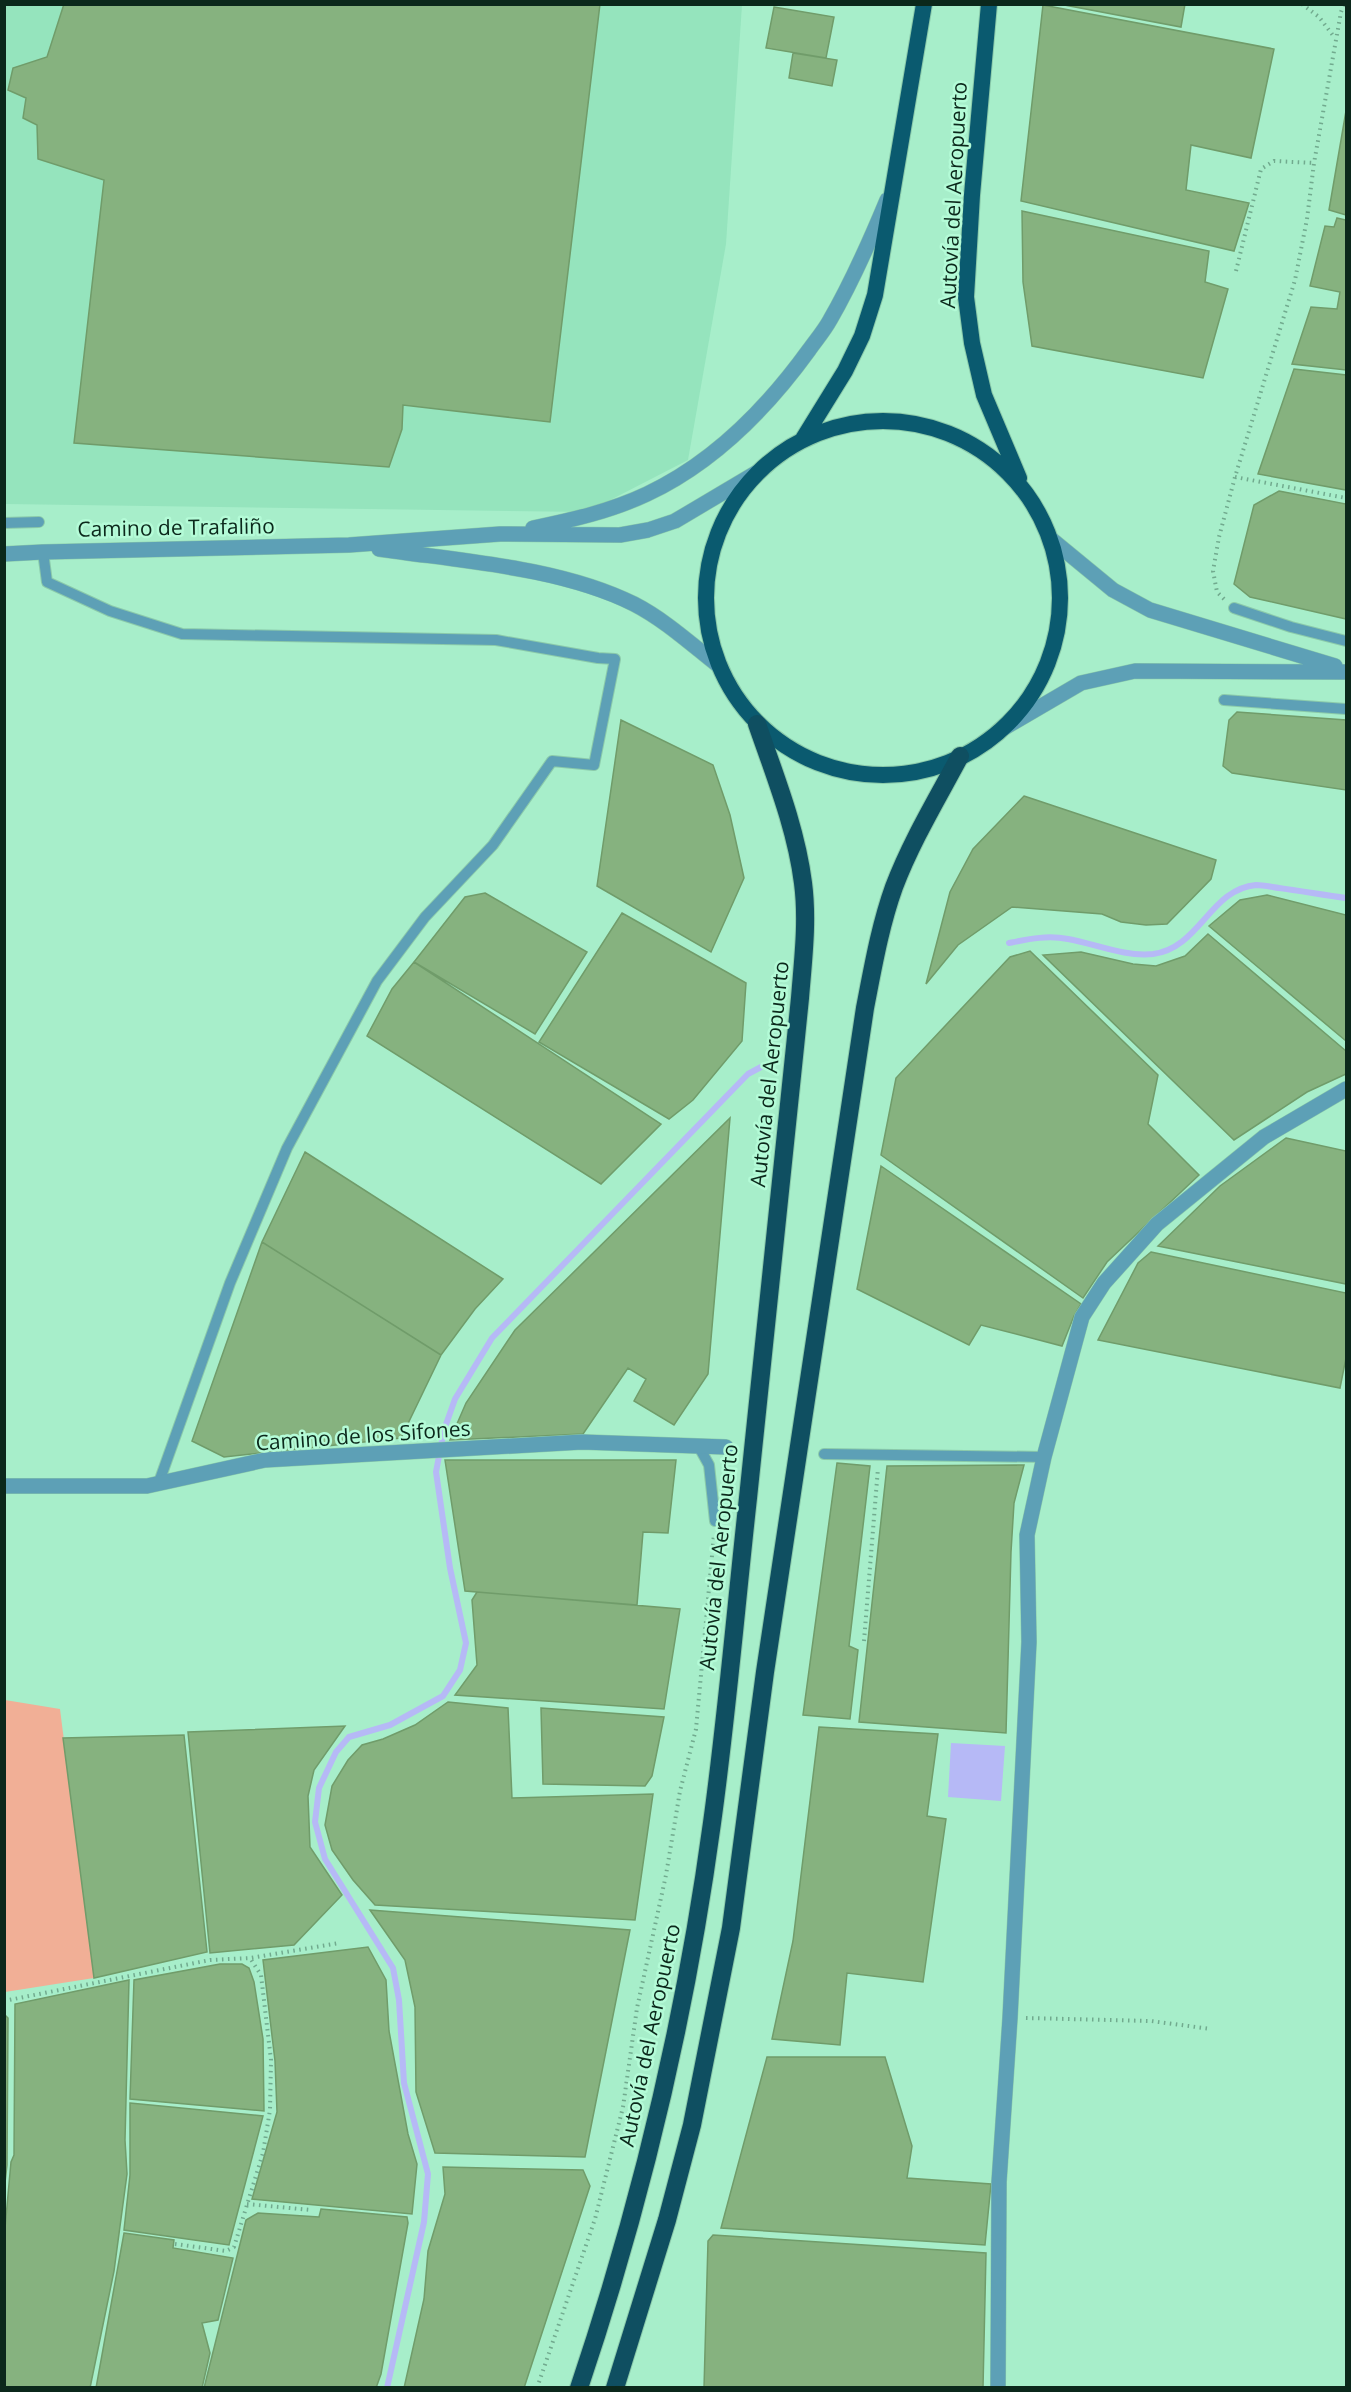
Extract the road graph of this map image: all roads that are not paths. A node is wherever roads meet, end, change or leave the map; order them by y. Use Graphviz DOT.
graph roads {
  1 [pos="914,4"];
  2 [pos="924,4"];
  3 [pos="989,4"];
  4 [pos="921,29"];
  5 [pos="895,181"];
  6 [pos="803,439"];
  7 [pos="756,474"];
  8 [pos="1023,488"];
  9 [pos="39,522"];
  10 [pos="4,524"];
  11 [pos="500,534"];
  12 [pos="1052,539"];
  13 [pos="349,545"];
  14 [pos="42,552"];
  15 [pos="4,554"];
  16 [pos="1234,608"];
  17 [pos="1347,641"];
  18 [pos="719,666"];
  19 [pos="1347,670"];
  20 [pos="1224,700"];
  21 [pos="1347,709"];
  22 [pos="757,724"];
  23 [pos="1004,728"];
  24 [pos="960,756"];
  25 [pos="1347,1089"];
  26 [pos="699,1447"];
  27 [pos="726,1447"];
  28 [pos="824,1454"];
  29 [pos="1044,1457"];
  30 [pos="159,1482"];
  31 [pos="4,1486"];
  32 [pos="715,1521"];
  33 [pos="579,2388"];
  34 [pos="615,2388"];
  35 [pos="998,2388"];
  1 -- 4 [label="lane"];
  2 -- 4 [label="highway"];
  3 -- 8 [label="highway, Autovía del Aeropuerto"];
  4 -- 5 [label="highway"];
  5 -- 6 [label="highway"];
  5 -- 11 [label="street"];
  6 -- 7 [label="highway"];
  6 -- 8 [label="highway"];
  7 -- 11 [label="street"];
  7 -- 18 [label="highway"];
  8 -- 12 [label="highway"];
  9 -- 10 [label="lane"];
  11 -- 13 [label="street"];
  12 -- 19 [label="street"];
  12 -- 23 [label="highway"];
  13 -- 14 [label="street, Camino de Trafaliño"];
  13 -- 18 [label="street"];
  14 -- 15 [label="street, Camino de Trafaliño"];
  14 -- 30 [label="lane"];
  16 -- 17 [label="lane"];
  18 -- 22 [label="highway"];
  19 -- 23 [label="street"];
  20 -- 21 [label="lane"];
  22 -- 24 [label="highway"];
  22 -- 33 [label="highway, Autovía del Aeropuerto"];
  23 -- 24 [label="highway"];
  24 -- 34 [label="highway"];
  25 -- 29 [label="street"];
  26 -- 27 [label="street, Camino de los Sifones"];
  26 -- 30 [label="street, Camino de los Sifones"];
  26 -- 32 [label="lane"];
  28 -- 29 [label="lane"];
  29 -- 35 [label="street"];
  30 -- 31 [label="street, Camino de los Sifones"];
}
